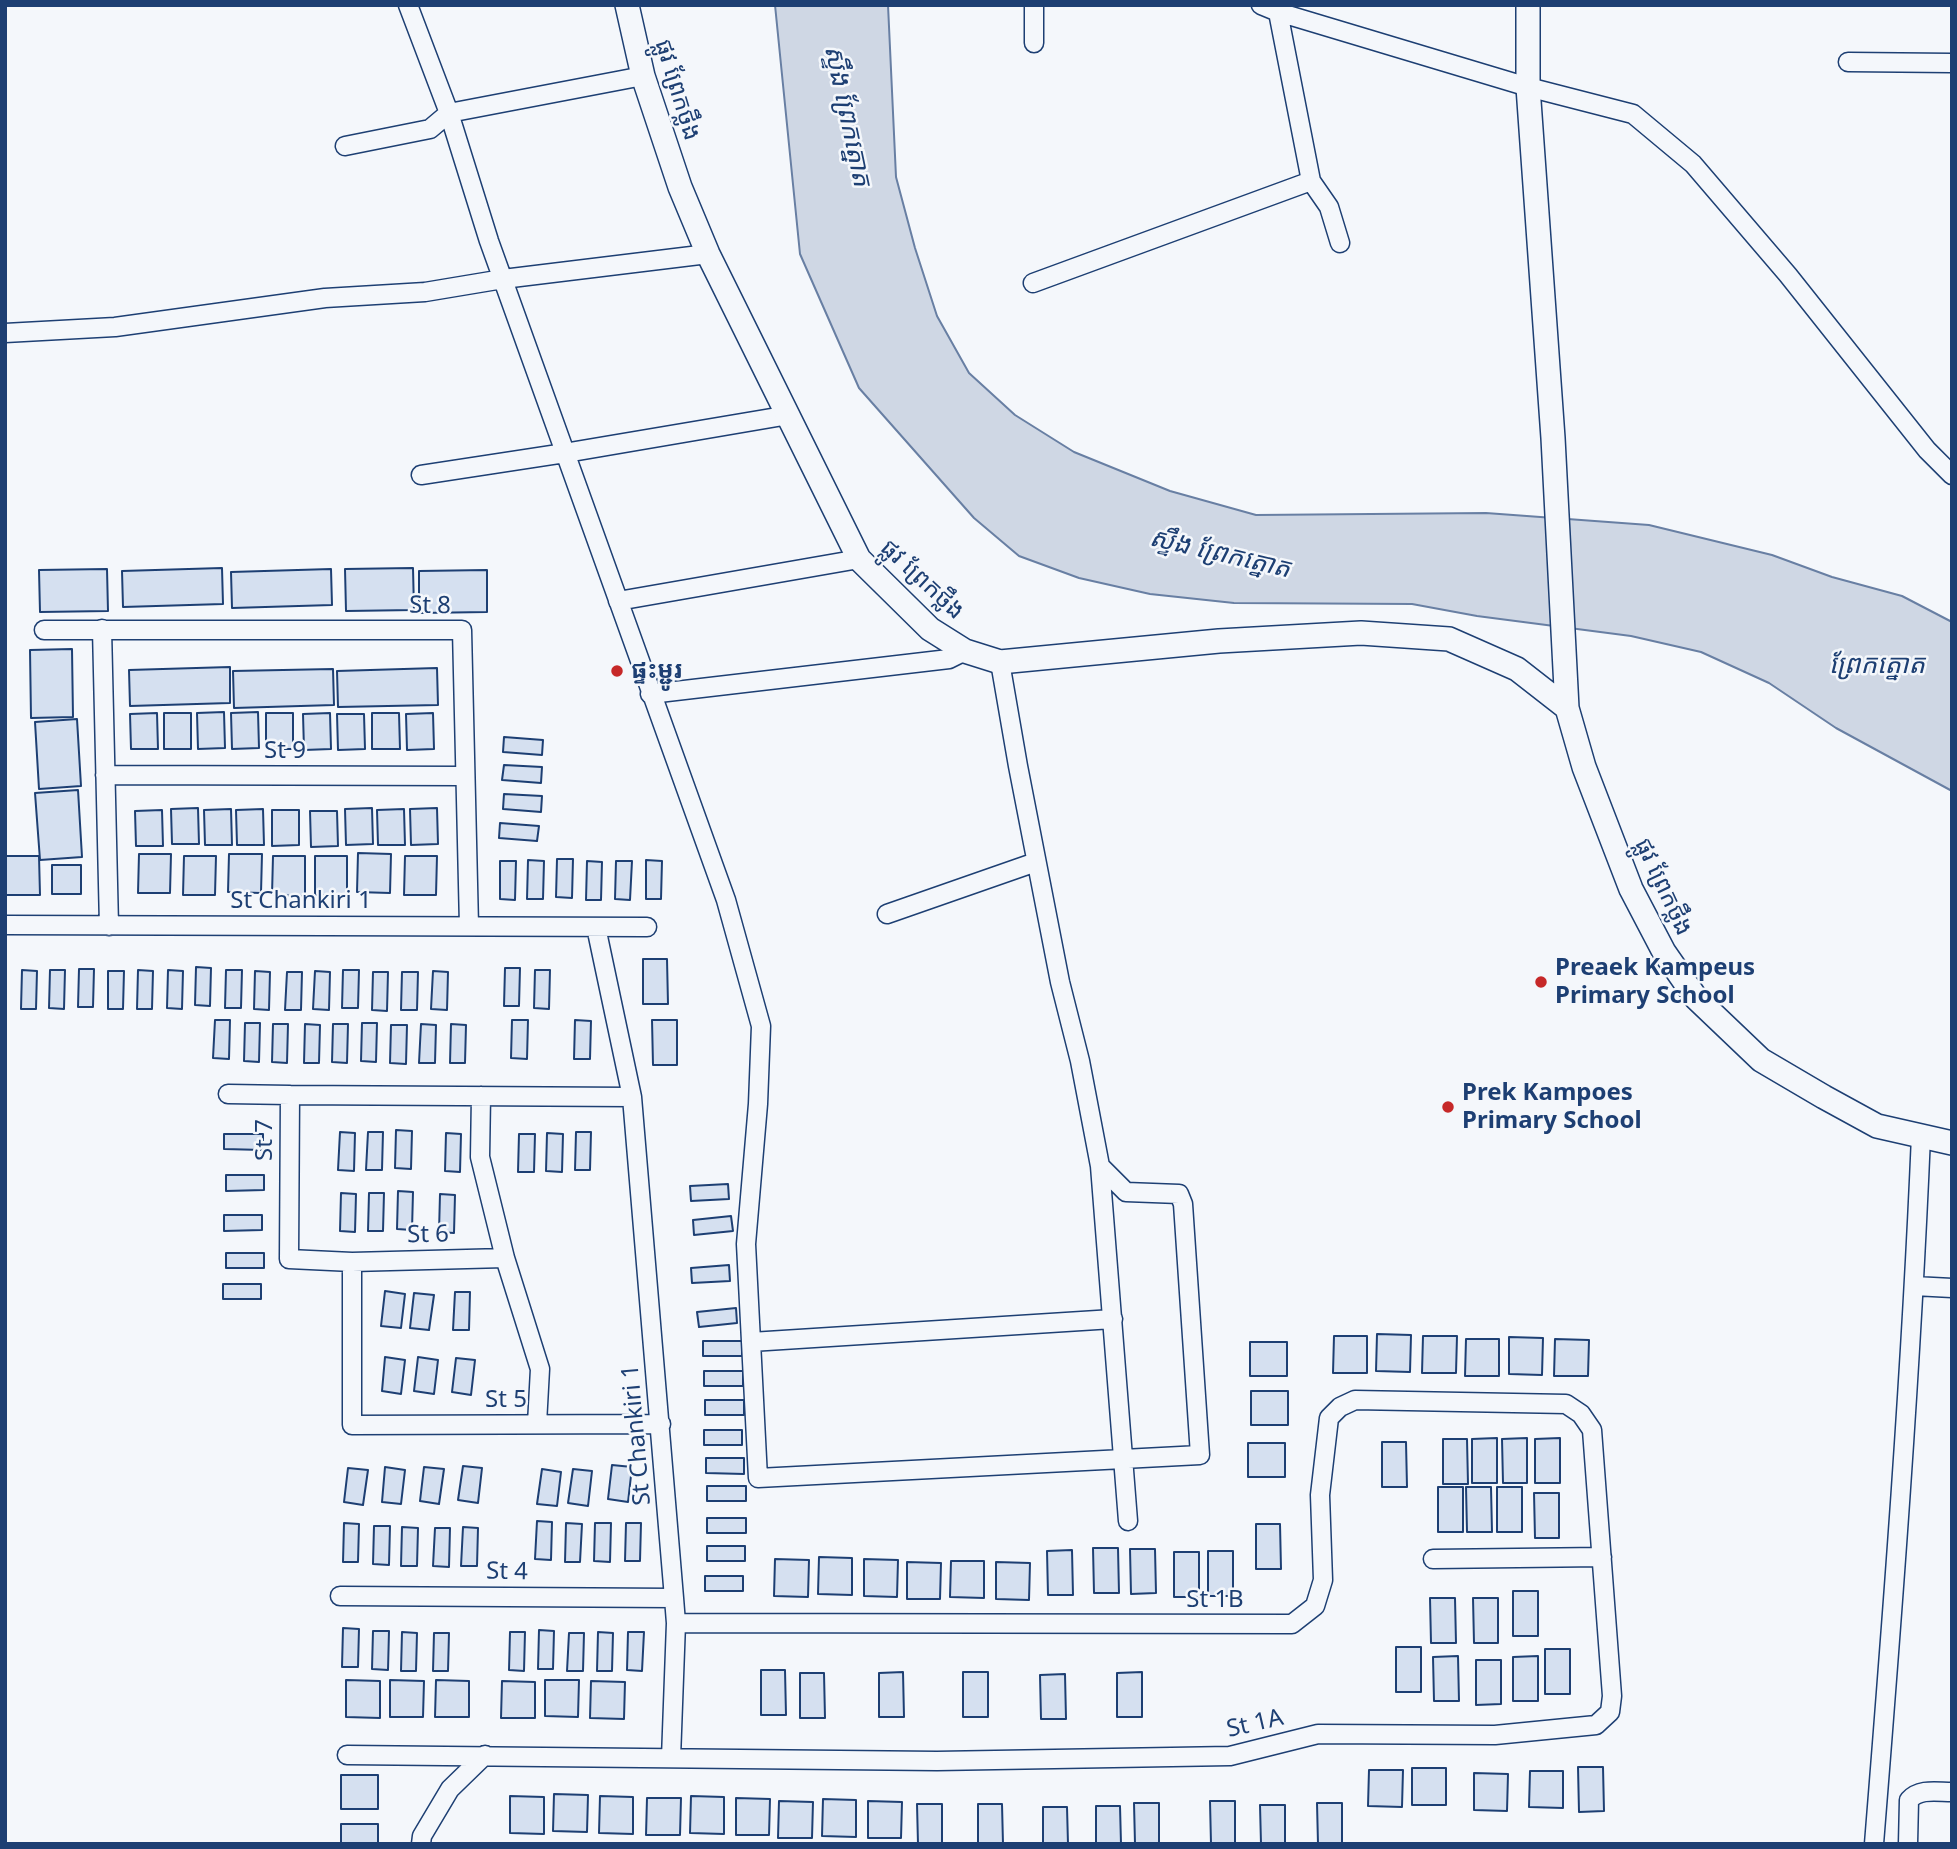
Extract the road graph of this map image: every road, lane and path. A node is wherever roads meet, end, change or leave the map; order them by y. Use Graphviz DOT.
graph roads {
  1 [pos="408,5"];
  2 [pos="626,5"];
  3 [pos="1034,5"];
  4 [pos="1261,5"];
  5 [pos="1528,5"];
  6 [pos="1278,12"];
  7 [pos="1034,43"];
  8 [pos="1848,62"];
  9 [pos="1952,63"];
  10 [pos="643,76"];
  11 [pos="1528,87"];
  12 [pos="449,113"];
  13 [pos="345,146"];
  14 [pos="1311,181"];
  15 [pos="1340,243"];
  16 [pos="708,254"];
  17 [pos="503,279"];
  18 [pos="1033,283"];
  19 [pos="5,334"];
  20 [pos="789,415"];
  21 [pos="565,453"];
  22 [pos="421,475"];
  23 [pos="1952,475"];
  24 [pos="859,559"];
  25 [pos="618,601"];
  26 [pos="102,629"];
  27 [pos="44,630"];
  28 [pos="965,651"];
  29 [pos="1000,662"];
  30 [pos="650,694"];
  31 [pos="1567,708"];
  32 [pos="105,775"];
  33 [pos="465,776"];
  34 [pos="1036,862"];
  35 [pos="887,914"];
  36 [pos="5,925"];
  37 [pos="109,926"];
  38 [pos="469,926"];
  39 [pos="596,927"];
  40 [pos="648,927"];
  41 [pos="228,1094"];
  42 [pos="290,1095"];
  43 [pos="481,1096"];
  44 [pos="632,1097"];
  45 [pos="1921,1136"];
  46 [pos="1952,1143"];
  47 [pos="1100,1166"];
  48 [pos="505,1258"];
  49 [pos="352,1262"];
  50 [pos="1914,1286"];
  51 [pos="1952,1288"];
  52 [pos="1113,1319"];
  53 [pos="751,1342"];
  54 [pos="1566,1405"];
  55 [pos="537,1424"];
  56 [pos="661,1424"];
  57 [pos="1122,1459"];
  58 [pos="1128,1521"];
  59 [pos="1602,1557"];
  60 [pos="1433,1559"];
  61 [pos="340,1596"];
  62 [pos="674,1598"];
  63 [pos="676,1623"];
  64 [pos="347,1755"];
  65 [pos="485,1755"];
  66 [pos="671,1758"];
  67 [pos="1952,1792"];
  68 [pos="421,1844"];
  69 [pos="1874,1844"];
  70 [pos="1908,1844"];
  1 -- 12 [label="street"];
  2 -- 10 [label="street, ផ្លូវ ព្រែកថ្លឹង"];
  3 -- 7 [label="street"];
  4 -- 6 [label="street"];
  5 -- 11 [label="street, ផ្លូវ ព្រែកថ្លឹង"];
  6 -- 11 [label="street"];
  6 -- 14 [label="street"];
  8 -- 9 [label="street"];
  10 -- 12 [label="street"];
  10 -- 16 [label="street, ផ្លូវ ព្រែកថ្លឹង"];
  11 -- 23 [label="street"];
  11 -- 31 [label="street, ផ្លូវ ព្រែកថ្លឹង"];
  12 -- 13 [label="street"];
  12 -- 17 [label="street"];
  14 -- 15 [label="street"];
  14 -- 18 [label="street"];
  16 -- 17 [label="street"];
  16 -- 20 [label="street, ផ្លូវ ព្រែកថ្លឹង"];
  17 -- 19 [label="street"];
  17 -- 21 [label="street"];
  20 -- 21 [label="street"];
  20 -- 24 [label="street, ផ្លូវ ព្រែកថ្លឹង"];
  21 -- 22 [label="street"];
  21 -- 25 [label="street"];
  24 -- 25 [label="street"];
  24 -- 28 [label="street, ផ្លូវ ព្រែកថ្លឹង"];
  25 -- 30 [label="street"];
  26 -- 27 [label="street, St 8"];
  26 -- 32 [label="street"];
  26 -- 33 [label="street, St 8"];
  28 -- 29 [label="street, ផ្លូវ ព្រែកថ្លឹង"];
  28 -- 30 [label="street"];
  29 -- 31 [label="street, ផ្លូវ ព្រែកថ្លឹង"];
  29 -- 34 [label="street"];
  30 -- 53 [label="street"];
  31 -- 45 [label="street, ផ្លូវ ព្រែកថ្លឹង"];
  32 -- 33 [label="street, St 9"];
  32 -- 37 [label="street"];
  33 -- 38 [label="street, St 8"];
  34 -- 35 [label="street"];
  34 -- 47 [label="street"];
  36 -- 37 [label="street, St Chankiri 1"];
  37 -- 38 [label="street, St Chankiri 1"];
  38 -- 39 [label="street, St Chankiri 1"];
  39 -- 40 [label="street, St Chankiri 1"];
  39 -- 44 [label="street, St Chankiri 1"];
  41 -- 42 [label="street"];
  42 -- 43 [label="street, St 7"];
  42 -- 49 [label="street, St 7"];
  43 -- 44 [label="street, St 7"];
  43 -- 48 [label="street"];
  44 -- 56 [label="street, St Chankiri 1"];
  45 -- 46 [label="street, ផ្លូវ ព្រែកថ្លឹង"];
  45 -- 50 [label="street"];
  47 -- 52 [label="street"];
  47 -- 57 [label="street"];
  48 -- 49 [label="street, St 6"];
  48 -- 55 [label="street"];
  49 -- 55 [label="street, St 5"];
  50 -- 51 [label="street"];
  50 -- 69 [label="street"];
  52 -- 53 [label="street"];
  52 -- 57 [label="street"];
  53 -- 57 [label="street"];
  54 -- 59 [label="street, St 1A"];
  54 -- 63 [label="street, St 1B"];
  55 -- 56 [label="street, St 5"];
  56 -- 62 [label="street, St Chankiri 1"];
  57 -- 58 [label="street"];
  59 -- 60 [label="street"];
  59 -- 66 [label="street, St 1A"];
  61 -- 62 [label="street, St 4"];
  62 -- 63 [label="street, St Chankiri 1"];
  63 -- 66 [label="street, St Chankiri 1"];
  64 -- 65 [label="street"];
  65 -- 66 [label="street"];
  65 -- 68 [label="street"];
  67 -- 70 [label="street"];
}
